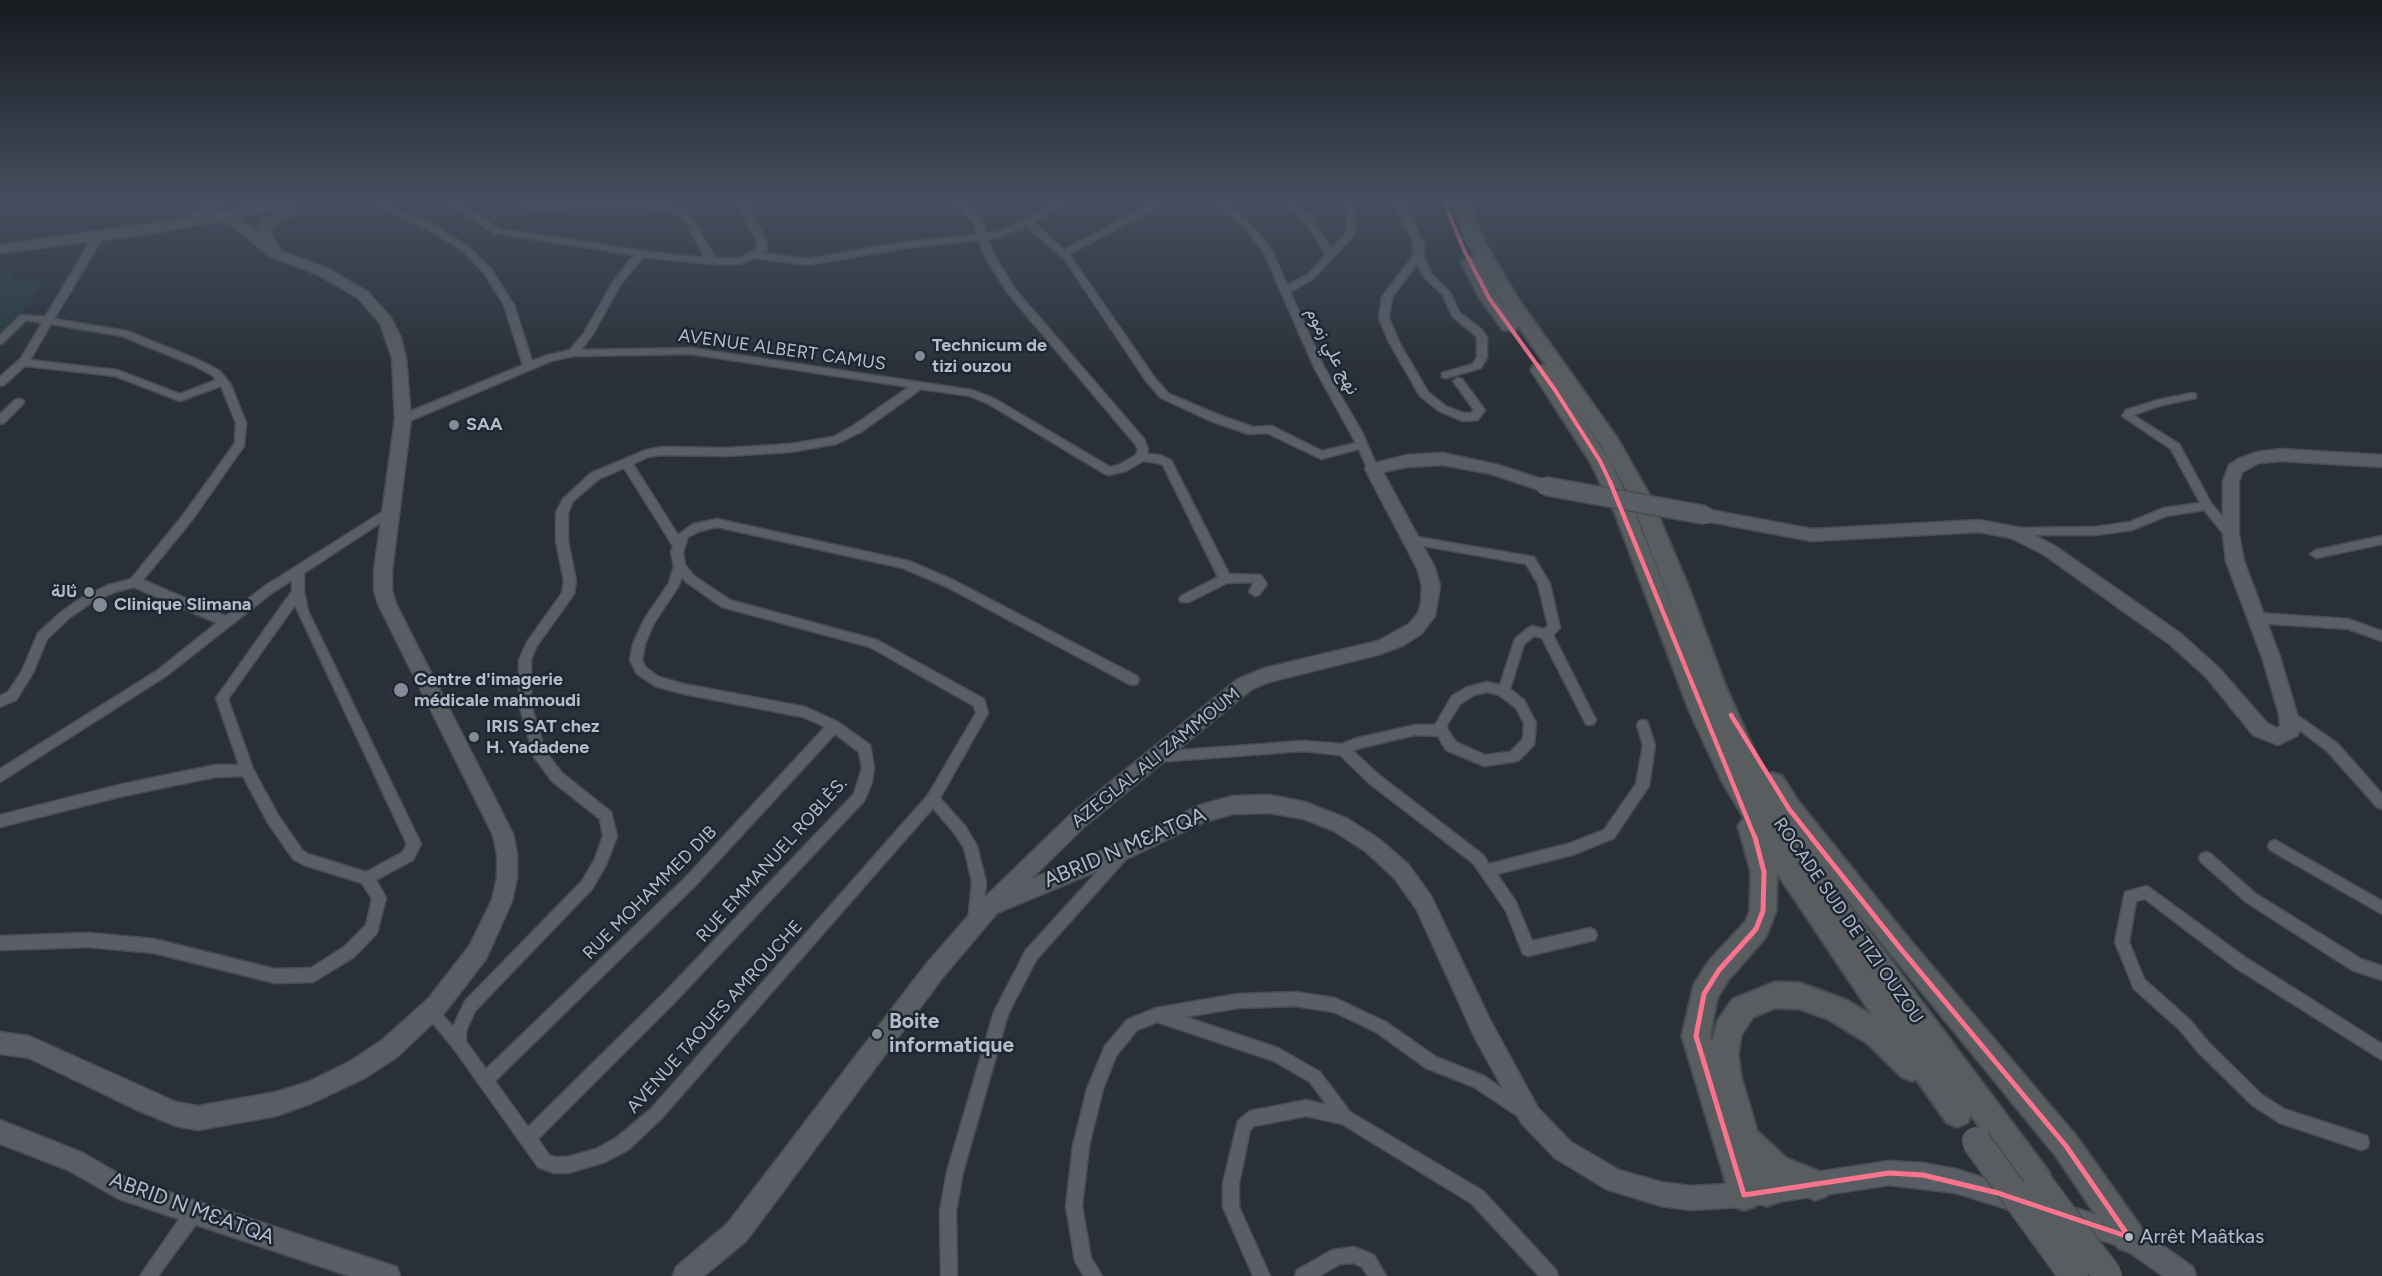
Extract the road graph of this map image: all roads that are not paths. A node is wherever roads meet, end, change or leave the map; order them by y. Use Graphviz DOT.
graph roads {
  1 [pos="1331,256"];
  2 [pos="1418,256"];
  3 [pos="87,257"];
  4 [pos="282,257"];
  5 [pos="474,257"];
  6 [pos="638,257"];
  7 [pos="672,257"];
  8 [pos="710,257"];
  9 [pos="751,257"];
  10 [pos="766,257"];
  11 [pos="838,257"];
  12 [pos="990,257"];
  13 [pos="1066,257"];
  14 [pos="1269,257"];
  15 [pos="1467,257"];
  16 [pos="1483,257"];
  17 [pos="1489,257"];
  18 [pos="712,261"];
  19 [pos="1494,276"];
  20 [pos="1284,291"];
  21 [pos="50,321"];
  22 [pos="0,341"];
  23 [pos="573,353"];
  24 [pos="22,362"];
  25 [pos="528,365"];
  26 [pos="1446,375"];
  27 [pos="223,381"];
  28 [pos="1458,381"];
  29 [pos="0,383"];
  30 [pos="919,385"];
  31 [pos="2192,396"];
  32 [pos="19,402"];
  33 [pos="403,419"];
  34 [pos="0,420"];
  35 [pos="1362,445"];
  36 [pos="1141,457"];
  37 [pos="2382,461"];
  38 [pos="627,463"];
  39 [pos="1373,469"];
  40 [pos="2207,506"];
  41 [pos="391,512"];
  42 [pos="2015,532"];
  43 [pos="2231,535"];
  44 [pos="1411,540"];
  45 [pos="2382,540"];
  46 [pos="679,546"];
  47 [pos="2316,555"];
  48 [pos="680,566"];
  49 [pos="298,570"];
  50 [pos="1225,579"];
  51 [pos="135,582"];
  52 [pos="1255,591"];
  53 [pos="298,592"];
  54 [pos="1185,599"];
  55 [pos="2257,618"];
  56 [pos="225,621"];
  57 [pos="1546,634"];
  58 [pos="2382,636"];
  59 [pos="1133,680"];
  60 [pos="1713,685"];
  61 [pos="1503,691"];
  62 [pos="0,702"];
  63 [pos="2288,714"];
  64 [pos="1590,720"];
  65 [pos="1643,725"];
  66 [pos="834,726"];
  67 [pos="1442,731"];
  68 [pos="1343,750"];
  69 [pos="34,756"];
  70 [pos="1155,757"];
  71 [pos="0,765"];
  72 [pos="247,770"];
  73 [pos="1731,774"];
  74 [pos="0,776"];
  75 [pos="933,799"];
  76 [pos="2382,803"];
  77 [pos="0,821"];
  78 [pos="2275,846"];
  79 [pos="1126,850"];
  80 [pos="2206,858"];
  81 [pos="1486,871"];
  82 [pos="367,878"];
  83 [pos="2382,908"];
  84 [pos="983,914"];
  85 [pos="1590,935"];
  86 [pos="0,944"];
  87 [pos="2382,973"];
  88 [pos="430,1011"];
  89 [pos="1155,1015"];
  90 [pos="0,1043"];
  91 [pos="459,1044"];
  92 [pos="2382,1053"];
  93 [pos="485,1080"];
  94 [pos="1957,1113"];
  95 [pos="1530,1116"];
  96 [pos="1345,1117"];
  97 [pos="0,1132"];
  98 [pos="528,1138"];
  99 [pos="1745,1139"];
  100 [pos="2361,1142"];
  101 [pos="1815,1185"];
  102 [pos="1755,1193"];
  103 [pos="193,1214"];
  104 [pos="2129,1237"];
  105 [pos="148,1276"];
  106 [pos="388,1276"];
  107 [pos="685,1276"];
  108 [pos="949,1276"];
  109 [pos="1094,1276"];
  110 [pos="1262,1276"];
  111 [pos="1303,1276"];
  112 [pos="1378,1276"];
  113 [pos="1550,1276"];
  114 [pos="2074,1276"];
  115 [pos="2108,1276"];
  116 [pos="2184,1276"];
  1 -- 20 [label="street"];
  2 -- 26 [label="street"];
  2 -- 28 [label="street"];
  3 -- 21 [label="street"];
  4 -- 33 [label="main road"];
  5 -- 25 [label="street"];
  6 -- 23 [label="street"];
  7 -- 18 [label="street"];
  8 -- 18 [label="street"];
  9 -- 18 [label="street"];
  10 -- 11 [label="street"];
  12 -- 36 [label="street"];
  13 -- 35 [label="street"];
  14 -- 20 [label="street, نهج علي زموم"];
  15 -- 73 [label="highway"];
  16 -- 19 [label="highway, ROCADE SUD DE TIZI OUZOU"];
  17 -- 19 [label="highway"];
  19 -- 60 [label="highway, ROCADE SUD DE TIZI OUZOU"];
  20 -- 35 [label="street, نهج علي زموم"];
  21 -- 22 [label="street"];
  21 -- 24 [label="street"];
  21 -- 27 [label="street"];
  23 -- 25 [label="street, AVENUE ALBERT CAMUS"];
  23 -- 30 [label="street, AVENUE ALBERT CAMUS"];
  24 -- 27 [label="street"];
  24 -- 29 [label="street"];
  25 -- 33 [label="street, AVENUE ALBERT CAMUS"];
  27 -- 51 [label="street"];
  30 -- 36 [label="street, AVENUE ALBERT CAMUS"];
  30 -- 38 [label="street"];
  31 -- 40 [label="street"];
  32 -- 34 [label="street"];
  33 -- 41 [label="main road"];
  35 -- 39 [label="street, نهج علي زموم"];
  36 -- 50 [label="street"];
  37 -- 43 [label="main road"];
  38 -- 46 [label="street"];
  38 -- 91 [label="street"];
  39 -- 42 [label="main road, bridge"];
  39 -- 44 [label="main road, AZEGLAL ALI ZAMMOUM"];
  40 -- 42 [label="street"];
  40 -- 43 [label="street"];
  41 -- 49 [label="street"];
  41 -- 88 [label="main road"];
  42 -- 63 [label="main road"];
  43 -- 55 [label="main road"];
  44 -- 57 [label="street"];
  44 -- 70 [label="main road, AZEGLAL ALI ZAMMOUM"];
  45 -- 47 [label="street"];
  46 -- 48 [label="street"];
  46 -- 59 [label="street"];
  48 -- 66 [label="street, RUE EMMANUEL ROBLÈS."];
  48 -- 75 [label="street, AVENUE TAOUES AMROUCHE"];
  49 -- 53 [label="street"];
  49 -- 56 [label="street"];
  50 -- 52 [label="street"];
  50 -- 54 [label="street"];
  51 -- 56 [label="street"];
  51 -- 62 [label="street"];
  53 -- 72 [label="street"];
  53 -- 82 [label="street"];
  55 -- 58 [label="street"];
  55 -- 63 [label="main road"];
  56 -- 69 [label="street"];
  57 -- 61 [label="street"];
  57 -- 64 [label="street"];
  60 -- 104 [label="highway"];
  60 -- 115 [label="highway, ROCADE SUD DE TIZI OUZOU, bridge"];
  61 -- 67 [label="street"];
  61 -- 67 [label="street"];
  63 -- 76 [label="street"];
  65 -- 81 [label="street"];
  66 -- 93 [label="street, RUE MOHAMMED DIB"];
  66 -- 98 [label="street, RUE EMMANUEL ROBLÈS."];
  67 -- 68 [label="street"];
  68 -- 70 [label="street"];
  68 -- 81 [label="street"];
  69 -- 71 [label="street"];
  69 -- 74 [label="street"];
  70 -- 84 [label="main road, AZEGLAL ALI ZAMMOUM"];
  72 -- 77 [label="street"];
  72 -- 82 [label="street"];
  73 -- 94 [label="highway"];
  73 -- 102 [label="highway"];
  75 -- 84 [label="street"];
  75 -- 98 [label="street, AVENUE TAOUES AMROUCHE"];
  78 -- 83 [label="street"];
  79 -- 84 [label="main road, ABRID N MƐATQA"];
  79 -- 95 [label="main road, ABRID N MƐATQA"];
  79 -- 108 [label="street"];
  80 -- 87 [label="street"];
  81 -- 85 [label="street"];
  82 -- 86 [label="street"];
  84 -- 107 [label="main road, ABRID N MƐATQA"];
  88 -- 90 [label="main road"];
  88 -- 91 [label="street, AVENUE TAOUES AMROUCHE"];
  89 -- 95 [label="street"];
  89 -- 96 [label="street"];
  89 -- 109 [label="street"];
  91 -- 93 [label="street, AVENUE TAOUES AMROUCHE"];
  92 -- 100 [label="street"];
  93 -- 98 [label="street, AVENUE TAOUES AMROUCHE"];
  94 -- 99 [label="highway"];
  94 -- 114 [label="highway, bridge"];
  95 -- 102 [label="main road, ABRID N MƐATQA"];
  96 -- 110 [label="street"];
  96 -- 113 [label="street"];
  97 -- 103 [label="main road, ABRID N MƐATQA"];
  99 -- 101 [label="highway"];
  99 -- 102 [label="highway"];
  101 -- 102 [label="main road, ABRID N MƐATQA"];
  101 -- 104 [label="main road, ABRID N MƐATQA"];
  103 -- 105 [label="street"];
  103 -- 106 [label="main road, ABRID N MƐATQA"];
  104 -- 116 [label="main road, ABRID N MƐATQA"];
  111 -- 112 [label="street"];
}
